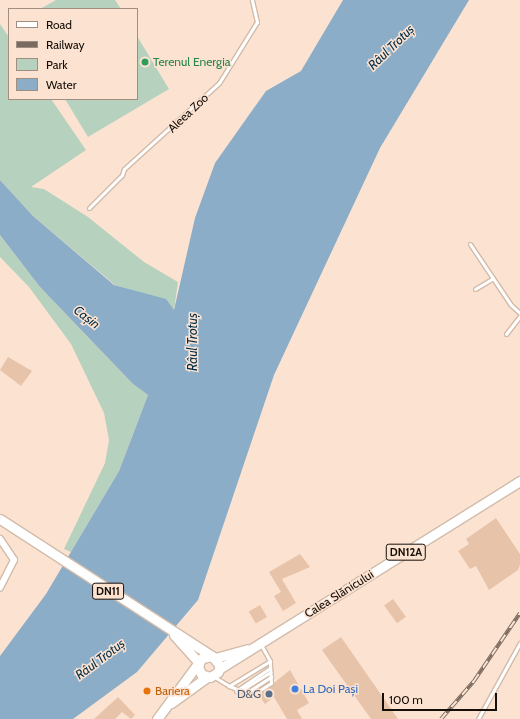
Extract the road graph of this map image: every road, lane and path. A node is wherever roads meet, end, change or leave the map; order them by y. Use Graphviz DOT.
graph roads {
  1 [pos="252,0"];
  2 [pos="89,208"];
  3 [pos="470,244"];
  4 [pos="493,278"];
  5 [pos="475,289"];
  6 [pos="520,312"];
  7 [pos="520,316"];
  8 [pos="506,334"];
  9 [pos="520,481"];
  10 [pos="0,519"];
  11 [pos="0,539"];
  12 [pos="0,588"];
  13 [pos="172,633"];
  14 [pos="520,643"];
  15 [pos="260,645"];
  16 [pos="213,657"];
  17 [pos="270,661"];
  18 [pos="198,665"];
  19 [pos="270,670"];
  20 [pos="213,674"];
  21 [pos="229,686"];
  22 [pos="238,691"];
  23 [pos="170,703"];
  24 [pos="157,719"];
  25 [pos="478,719"];
  1 -- 2 [label="lane, Aleea Zoo"];
  3 -- 4 [label="lane"];
  4 -- 5 [label="lane"];
  4 -- 6 [label="lane"];
  7 -- 8 [label="lane"];
  9 -- 15 [label="main road, Calea Slănicului / DN12A"];
  10 -- 13 [label="main road, DN11"];
  11 -- 12 [label="street"];
  13 -- 16 [label="main road, DN11"];
  13 -- 18 [label="main road, DN11"];
  14 -- 25 [label="lane"];
  15 -- 16 [label="main road, Calea Slănicului / DN12A"];
  15 -- 17 [label="lane"];
  15 -- 20 [label="main road, Calea Slănicului / DN12A"];
  16 -- 18 [label="main road, Calea Slănicului"];
  16 -- 20 [label="main road"];
  17 -- 19 [label="lane"];
  17 -- 21 [label="lane"];
  18 -- 20 [label="main road"];
  18 -- 23 [label="main road"];
  19 -- 22 [label="lane"];
  19 -- 22 [label="lane"];
  20 -- 21 [label="lane"];
  20 -- 23 [label="main road, Calea Slănicului"];
  21 -- 22 [label="lane"];
  23 -- 24 [label="main road"];
}
